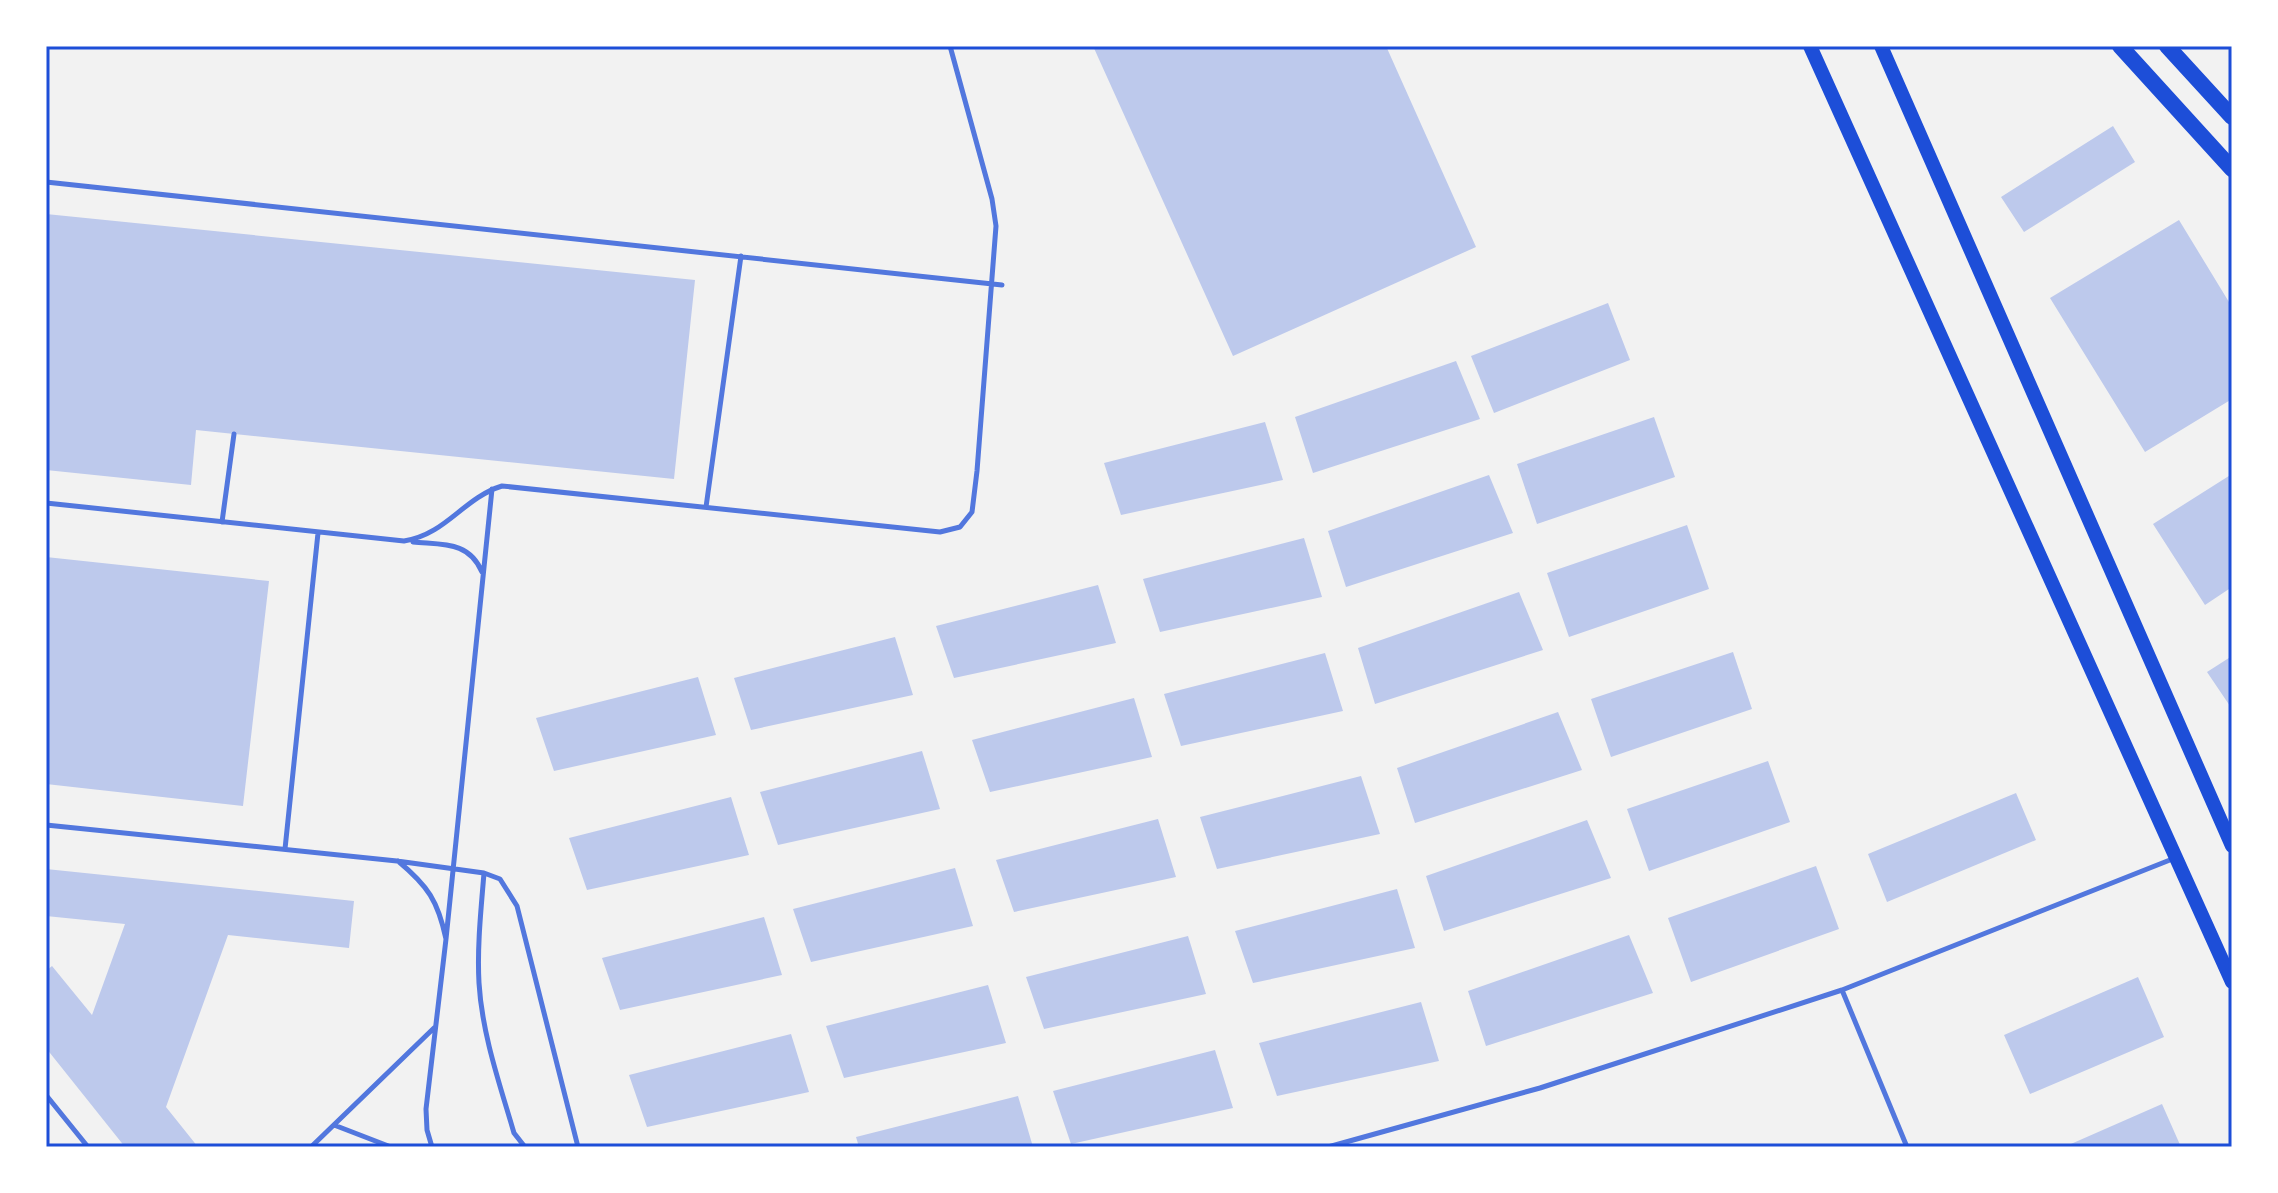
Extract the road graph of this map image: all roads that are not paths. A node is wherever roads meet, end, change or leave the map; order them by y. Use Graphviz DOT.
graph roads {
  1 [pos="950,46"];
  2 [pos="1810,46"];
  3 [pos="1881,46"];
  4 [pos="2120,46"];
  5 [pos="2167,46"];
  6 [pos="2232,117"];
  7 [pos="2232,169"];
  8 [pos="46,182"];
  9 [pos="741,256"];
  10 [pos="992,284"];
  11 [pos="1002,285"];
  12 [pos="234,434"];
  13 [pos="492,489"];
  14 [pos="46,503"];
  15 [pos="706,507"];
  16 [pos="222,522"];
  17 [pos="318,533"];
  18 [pos="404,541"];
  19 [pos="483,575"];
  20 [pos="46,825"];
  21 [pos="2232,846"];
  22 [pos="285,849"];
  23 [pos="2177,857"];
  24 [pos="397,861"];
  25 [pos="453,868"];
  26 [pos="484,873"];
  27 [pos="446,939"];
  28 [pos="2232,982"];
  29 [pos="1842,990"];
  30 [pos="435,1027"];
  31 [pos="46,1095"];
  32 [pos="334,1125"];
  33 [pos="88,1147"];
  34 [pos="311,1147"];
  35 [pos="391,1147"];
  36 [pos="432,1147"];
  37 [pos="525,1147"];
  38 [pos="578,1147"];
  39 [pos="1328,1147"];
  40 [pos="1907,1147"];
  1 -- 10 [label="lane"];
  2 -- 23 [label="main road"];
  3 -- 21 [label="main road"];
  4 -- 7 [label="highway"];
  5 -- 6 [label="highway"];
  8 -- 9 [label="lane"];
  9 -- 10 [label="lane"];
  9 -- 15 [label="lane"];
  10 -- 11 [label="lane"];
  10 -- 15 [label="lane"];
  12 -- 16 [label="lane"];
  13 -- 15 [label="lane"];
  13 -- 18 [label="lane"];
  13 -- 19 [label="lane"];
  14 -- 16 [label="lane"];
  16 -- 17 [label="lane"];
  17 -- 18 [label="lane"];
  17 -- 22 [label="lane"];
  18 -- 19 [label="lane"];
  19 -- 25 [label="lane"];
  20 -- 22 [label="lane"];
  22 -- 24 [label="lane"];
  23 -- 28 [label="main road"];
  23 -- 29 [label="lane"];
  24 -- 25 [label="lane"];
  24 -- 27 [label="lane"];
  25 -- 26 [label="lane"];
  25 -- 27 [label="lane"];
  26 -- 37 [label="lane"];
  26 -- 38 [label="lane"];
  27 -- 30 [label="lane"];
  29 -- 39 [label="lane"];
  29 -- 40 [label="lane"];
  30 -- 32 [label="lane"];
  30 -- 36 [label="lane"];
  31 -- 33 [label="lane"];
  32 -- 34 [label="lane"];
  32 -- 35 [label="lane"];
}
